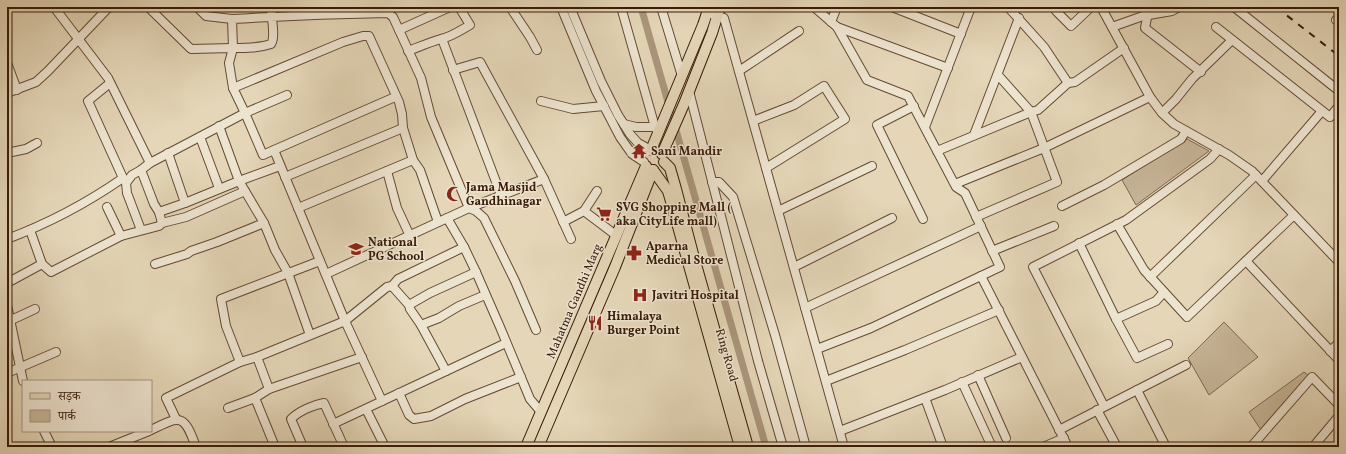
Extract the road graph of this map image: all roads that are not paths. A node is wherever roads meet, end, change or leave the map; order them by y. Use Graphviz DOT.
graph roads {
  1 [pos="54,7"];
  2 [pos="110,7"];
  3 [pos="148,7"];
  4 [pos="197,7"];
  5 [pos="271,7"];
  6 [pos="450,7"];
  7 [pos="459,7"];
  8 [pos="510,7"];
  9 [pos="561,7"];
  10 [pos="570,7"];
  11 [pos="621,7"];
  12 [pos="661,7"];
  13 [pos="814,7"];
  14 [pos="837,7"];
  15 [pos="892,7"];
  16 [pos="971,7"];
  17 [pos="1008,7"];
  18 [pos="1091,7"];
  19 [pos="1101,7"];
  20 [pos="1179,7"];
  21 [pos="1234,7"];
  22 [pos="908,10"];
  23 [pos="713,11"];
  24 [pos="1056,11"];
  25 [pos="1148,11"];
  26 [pos="271,17"];
  27 [pos="1019,18"];
  28 [pos="232,19"];
  29 [pos="834,24"];
  30 [pos="1112,27"];
  31 [pos="1216,27"];
  32 [pos="399,30"];
  33 [pos="799,31"];
  34 [pos="961,34"];
  35 [pos="442,39"];
  36 [pos="78,40"];
  37 [pos="1232,40"];
  38 [pos="234,48"];
  39 [pos="1124,48"];
  40 [pos="537,50"];
  41 [pos="408,51"];
  42 [pos="7,63"];
  43 [pos="948,68"];
  44 [pos="453,70"];
  45 [pos="739,71"];
  46 [pos="1201,72"];
  47 [pos="998,75"];
  48 [pos="682,76"];
  49 [pos="110,83"];
  50 [pos="1068,83"];
  51 [pos="233,88"];
  52 [pos="17,90"];
  53 [pos="689,91"];
  54 [pos="1339,91"];
  55 [pos="7,93"];
  56 [pos="287,95"];
  57 [pos="395,97"];
  58 [pos="1150,97"];
  59 [pos="541,101"];
  60 [pos="604,106"];
  61 [pos="914,106"];
  62 [pos="1339,106"];
  63 [pos="1322,111"];
  64 [pos="1031,112"];
  65 [pos="245,113"];
  66 [pos="1162,113"];
  67 [pos="753,121"];
  68 [pos="624,124"];
  69 [pos="219,126"];
  70 [pos="925,127"];
  71 [pos="403,128"];
  72 [pos="657,130"];
  73 [pos="1186,131"];
  74 [pos="974,136"];
  75 [pos="200,137"];
  76 [pos="37,143"];
  77 [pos="1044,148"];
  78 [pos="1219,149"];
  79 [pos="274,150"];
  80 [pos="651,150"];
  81 [pos="937,151"];
  82 [pos="7,153"];
  83 [pos="168,153"];
  84 [pos="663,158"];
  85 [pos="413,160"];
  86 [pos="150,163"];
  87 [pos="280,166"];
  88 [pos="648,166"];
  89 [pos="872,166"];
  90 [pos="766,168"];
  91 [pos="141,170"];
  92 [pos="387,171"];
  93 [pos="285,177"];
  94 [pos="1259,178"];
  95 [pos="544,179"];
  96 [pos="240,181"];
  97 [pos="712,182"];
  98 [pos="955,184"];
  99 [pos="219,188"];
  100 [pos="246,191"];
  101 [pos="597,191"];
  102 [pos="502,196"];
  103 [pos="185,203"];
  104 [pos="1062,206"];
  105 [pos="107,207"];
  106 [pos="298,208"];
  107 [pos="469,208"];
  108 [pos="584,211"];
  109 [pos="778,211"];
  110 [pos="160,212"];
  111 [pos="1294,215"];
  112 [pos="976,217"];
  113 [pos="447,218"];
  114 [pos="892,218"];
  115 [pos="923,219"];
  116 [pos="438,222"];
  117 [pos="563,222"];
  118 [pos="162,223"];
  119 [pos="264,223"];
  120 [pos="1117,224"];
  121 [pos="980,226"];
  122 [pos="1054,226"];
  123 [pos="30,230"];
  124 [pos="141,230"];
  125 [pos="121,236"];
  126 [pos="410,236"];
  127 [pos="617,236"];
  128 [pos="7,239"];
  129 [pos="571,239"];
  130 [pos="1079,243"];
  131 [pos="464,247"];
  132 [pos="992,251"];
  133 [pos="320,261"];
  134 [pos="1246,261"];
  135 [pos="1339,262"];
  136 [pos="42,264"];
  137 [pos="155,264"];
  138 [pos="794,267"];
  139 [pos="476,272"];
  140 [pos="288,273"];
  141 [pos="326,274"];
  142 [pos="981,276"];
  143 [pos="1150,277"];
  144 [pos="7,283"];
  145 [pos="392,286"];
  146 [pos="1164,292"];
  147 [pos="485,295"];
  148 [pos="7,305"];
  149 [pos="409,306"];
  150 [pos="805,308"];
  151 [pos="35,309"];
  152 [pos="999,310"];
  153 [pos="1116,320"];
  154 [pos="9,321"];
  155 [pos="345,321"];
  156 [pos="421,325"];
  157 [pos="536,330"];
  158 [pos="310,335"];
  159 [pos="506,343"];
  160 [pos="1339,343"];
  161 [pos="1168,344"];
  162 [pos="817,349"];
  163 [pos="1330,351"];
  164 [pos="56,352"];
  165 [pos="257,357"];
  166 [pos="362,357"];
  167 [pos="1022,357"];
  168 [pos="1339,360"];
  169 [pos="240,362"];
  170 [pos="1186,364"];
  171 [pos="21,368"];
  172 [pos="446,371"];
  173 [pos="7,373"];
  174 [pos="978,376"];
  175 [pos="521,377"];
  176 [pos="24,380"];
  177 [pos="826,381"];
  178 [pos="962,382"];
  179 [pos="269,389"];
  180 [pos="1137,390"];
  181 [pos="399,393"];
  182 [pos="255,398"];
  183 [pos="925,398"];
  184 [pos="382,401"];
  185 [pos="1339,405"];
  186 [pos="228,408"];
  187 [pos="1101,408"];
  188 [pos="366,409"];
  189 [pos="541,412"];
  190 [pos="1339,416"];
  191 [pos="176,419"];
  192 [pos="332,424"];
  193 [pos="152,429"];
  194 [pos="1059,430"];
  195 [pos="840,431"];
  196 [pos="44,432"];
  197 [pos="145,432"];
  198 [pos="1006,438"];
  199 [pos="1064,438"];
  200 [pos="52,447"];
  201 [pos="109,447"];
  202 [pos="196,447"];
  203 [pos="275,447"];
  204 [pos="303,447"];
  205 [pos="344,447"];
  206 [pos="385,447"];
  207 [pos="526,447"];
  208 [pos="538,447"];
  209 [pos="740,447"];
  210 [pos="748,447"];
  211 [pos="783,447"];
  212 [pos="806,447"];
  213 [pos="844,447"];
  214 [pos="943,447"];
  215 [pos="992,447"];
  216 [pos="1043,447"];
  217 [pos="1068,447"];
  218 [pos="1117,447"];
  219 [pos="1166,447"];
  220 [pos="1251,447"];
  221 [pos="1313,447"];
  1 -- 36 [label="street"];
  2 -- 36 [label="street"];
  3 -- 38 [label="street"];
  4 -- 28 [label="street"];
  5 -- 26 [label="street"];
  6 -- 32 [label="street"];
  7 -- 35 [label="street"];
  8 -- 40 [label="street"];
  9 -- 60 [label="street"];
  10 -- 68 [label="street"];
  11 -- 72 [label="street"];
  12 -- 48 [label="street"];
  13 -- 29 [label="street"];
  14 -- 29 [label="street"];
  15 -- 22 [label="street"];
  16 -- 34 [label="street"];
  17 -- 27 [label="street"];
  18 -- 24 [label="street"];
  19 -- 30 [label="street"];
  20 -- 25 [label="street"];
  21 -- 54 [label="street"];
  22 -- 34 [label="street"];
  23 -- 45 [label="street"];
  23 -- 48 [label="main road"];
  23 -- 53 [label="main road"];
  25 -- 30 [label="street"];
  25 -- 46 [label="street"];
  26 -- 28 [label="street"];
  26 -- 32 [label="street"];
  26 -- 38 [label="street"];
  27 -- 47 [label="street"];
  27 -- 50 [label="street"];
  28 -- 38 [label="street"];
  29 -- 43 [label="street"];
  29 -- 61 [label="street"];
  30 -- 39 [label="street"];
  31 -- 37 [label="street"];
  32 -- 41 [label="street"];
  33 -- 45 [label="street"];
  34 -- 43 [label="street"];
  35 -- 41 [label="street"];
  35 -- 44 [label="street"];
  36 -- 49 [label="street"];
  36 -- 52 [label="street"];
  37 -- 46 [label="street"];
  37 -- 63 [label="street"];
  38 -- 51 [label="street"];
  39 -- 50 [label="street"];
  39 -- 58 [label="street"];
  41 -- 107 [label="street"];
  42 -- 52 [label="street"];
  43 -- 70 [label="street"];
  44 -- 95 [label="street"];
  44 -- 102 [label="street"];
  45 -- 67 [label="street"];
  46 -- 66 [label="street"];
  47 -- 64 [label="street"];
  47 -- 74 [label="street"];
  48 -- 72 [label="main road"];
  49 -- 86 [label="street"];
  49 -- 123 [label="street"];
  50 -- 64 [label="street"];
  51 -- 57 [label="street"];
  51 -- 65 [label="street"];
  52 -- 55 [label="street"];
  53 -- 84 [label="main road"];
  53 -- 97 [label="street"];
  56 -- 65 [label="street"];
  57 -- 71 [label="street"];
  57 -- 79 [label="street"];
  58 -- 66 [label="street"];
  58 -- 77 [label="street"];
  59 -- 60 [label="street"];
  60 -- 88 [label="street"];
  61 -- 70 [label="street"];
  61 -- 115 [label="street"];
  62 -- 63 [label="street"];
  63 -- 94 [label="street"];
  64 -- 74 [label="street"];
  64 -- 77 [label="street"];
  65 -- 69 [label="street"];
  65 -- 79 [label="street"];
  66 -- 73 [label="street"];
  67 -- 90 [label="street"];
  67 -- 90 [label="street"];
  68 -- 72 [label="street"];
  68 -- 80 [label="street"];
  69 -- 75 [label="street"];
  69 -- 96 [label="street"];
  70 -- 81 [label="street"];
  71 -- 85 [label="street"];
  71 -- 93 [label="street"];
  72 -- 80 [label="main road"];
  73 -- 78 [label="street"];
  73 -- 104 [label="street"];
  74 -- 81 [label="street"];
  75 -- 83 [label="street"];
  75 -- 99 [label="street"];
  76 -- 82 [label="street"];
  77 -- 98 [label="street"];
  77 -- 112 [label="street"];
  78 -- 94 [label="street"];
  78 -- 120 [label="street"];
  79 -- 87 [label="street"];
  80 -- 84 [label="main road"];
  80 -- 88 [label="main road"];
  81 -- 98 [label="street"];
  83 -- 86 [label="street"];
  83 -- 103 [label="street"];
  84 -- 88 [label="main road"];
  84 -- 210 [label="main road"];
  85 -- 92 [label="street"];
  85 -- 116 [label="street"];
  86 -- 91 [label="street"];
  87 -- 93 [label="street"];
  87 -- 96 [label="street"];
  88 -- 127 [label="main road, Mahatma Gandhi Marg"];
  88 -- 208 [label="main road"];
  88 -- 209 [label="main road, Ring Road"];
  89 -- 109 [label="street"];
  90 -- 109 [label="street"];
  91 -- 110 [label="street"];
  91 -- 124 [label="street"];
  92 -- 106 [label="street"];
  92 -- 126 [label="street"];
  93 -- 106 [label="street"];
  94 -- 111 [label="street"];
  94 -- 143 [label="street"];
  95 -- 102 [label="street"];
  95 -- 117 [label="street"];
  96 -- 99 [label="street"];
  96 -- 100 [label="street"];
  97 -- 211 [label="street"];
  97 -- 212 [label="street"];
  98 -- 112 [label="street"];
  99 -- 103 [label="street"];
  100 -- 118 [label="street"];
  100 -- 119 [label="street"];
  101 -- 108 [label="street"];
  102 -- 107 [label="street"];
  103 -- 110 [label="street"];
  105 -- 125 [label="street"];
  106 -- 133 [label="street"];
  107 -- 113 [label="street"];
  107 -- 157 [label="street"];
  108 -- 117 [label="street"];
  108 -- 127 [label="street"];
  109 -- 138 [label="street"];
  110 -- 118 [label="street"];
  111 -- 134 [label="street"];
  111 -- 135 [label="street"];
  112 -- 121 [label="street"];
  113 -- 116 [label="street"];
  113 -- 131 [label="street"];
  114 -- 138 [label="street"];
  116 -- 126 [label="street"];
  117 -- 129 [label="street"];
  118 -- 124 [label="street"];
  119 -- 137 [label="street"];
  119 -- 140 [label="street"];
  120 -- 130 [label="street"];
  120 -- 143 [label="street"];
  121 -- 132 [label="street"];
  121 -- 150 [label="street"];
  122 -- 132 [label="street"];
  123 -- 128 [label="street"];
  123 -- 136 [label="street"];
  124 -- 125 [label="street"];
  125 -- 136 [label="street"];
  126 -- 141 [label="street"];
  127 -- 189 [label="main road, Mahatma Gandhi Marg"];
  130 -- 153 [label="street"];
  130 -- 187 [label="street"];
  131 -- 139 [label="street"];
  131 -- 145 [label="street"];
  132 -- 142 [label="street"];
  133 -- 140 [label="street"];
  133 -- 141 [label="street"];
  134 -- 146 [label="street"];
  134 -- 163 [label="street"];
  136 -- 144 [label="street"];
  138 -- 150 [label="street"];
  139 -- 147 [label="street"];
  139 -- 149 [label="street"];
  140 -- 158 [label="street"];
  140 -- 169 [label="street"];
  141 -- 155 [label="street"];
  142 -- 152 [label="street"];
  142 -- 162 [label="street"];
  143 -- 146 [label="street"];
  145 -- 149 [label="street"];
  145 -- 155 [label="street"];
  146 -- 153 [label="street"];
  147 -- 156 [label="street"];
  147 -- 159 [label="street"];
  148 -- 154 [label="street"];
  149 -- 156 [label="street"];
  150 -- 162 [label="street"];
  151 -- 154 [label="street"];
  152 -- 167 [label="street"];
  152 -- 177 [label="street"];
  153 -- 161 [label="street"];
  154 -- 171 [label="street"];
  155 -- 158 [label="street"];
  155 -- 166 [label="street"];
  156 -- 172 [label="street"];
  158 -- 165 [label="street"];
  159 -- 172 [label="street"];
  159 -- 175 [label="street"];
  160 -- 163 [label="street"];
  162 -- 177 [label="street"];
  163 -- 168 [label="street"];
  164 -- 171 [label="street"];
  165 -- 169 [label="street"];
  165 -- 179 [label="street"];
  166 -- 179 [label="street"];
  166 -- 184 [label="street"];
  167 -- 174 [label="street"];
  167 -- 194 [label="street"];
  169 -- 191 [label="street"];
  170 -- 180 [label="street"];
  171 -- 173 [label="street"];
  171 -- 176 [label="street"];
  172 -- 181 [label="street"];
  174 -- 178 [label="street"];
  174 -- 198 [label="street"];
  175 -- 181 [label="street"];
  175 -- 189 [label="street"];
  177 -- 195 [label="street"];
  178 -- 183 [label="street"];
  178 -- 215 [label="street"];
  179 -- 182 [label="street"];
  180 -- 187 [label="street"];
  180 -- 219 [label="street"];
  181 -- 184 [label="street"];
  182 -- 186 [label="street"];
  182 -- 203 [label="street"];
  183 -- 195 [label="street"];
  183 -- 214 [label="street"];
  184 -- 188 [label="street"];
  185 -- 220 [label="street"];
  187 -- 194 [label="street"];
  187 -- 218 [label="street"];
  188 -- 192 [label="street"];
  188 -- 206 [label="street"];
  189 -- 207 [label="main road, Mahatma Gandhi Marg"];
  190 -- 221 [label="street"];
  191 -- 193 [label="street"];
  191 -- 202 [label="street"];
  192 -- 204 [label="street"];
  192 -- 205 [label="street"];
  194 -- 199 [label="street"];
  195 -- 213 [label="street"];
  196 -- 200 [label="street"];
  197 -- 201 [label="street"];
  199 -- 216 [label="street"];
  199 -- 217 [label="street"];
}
